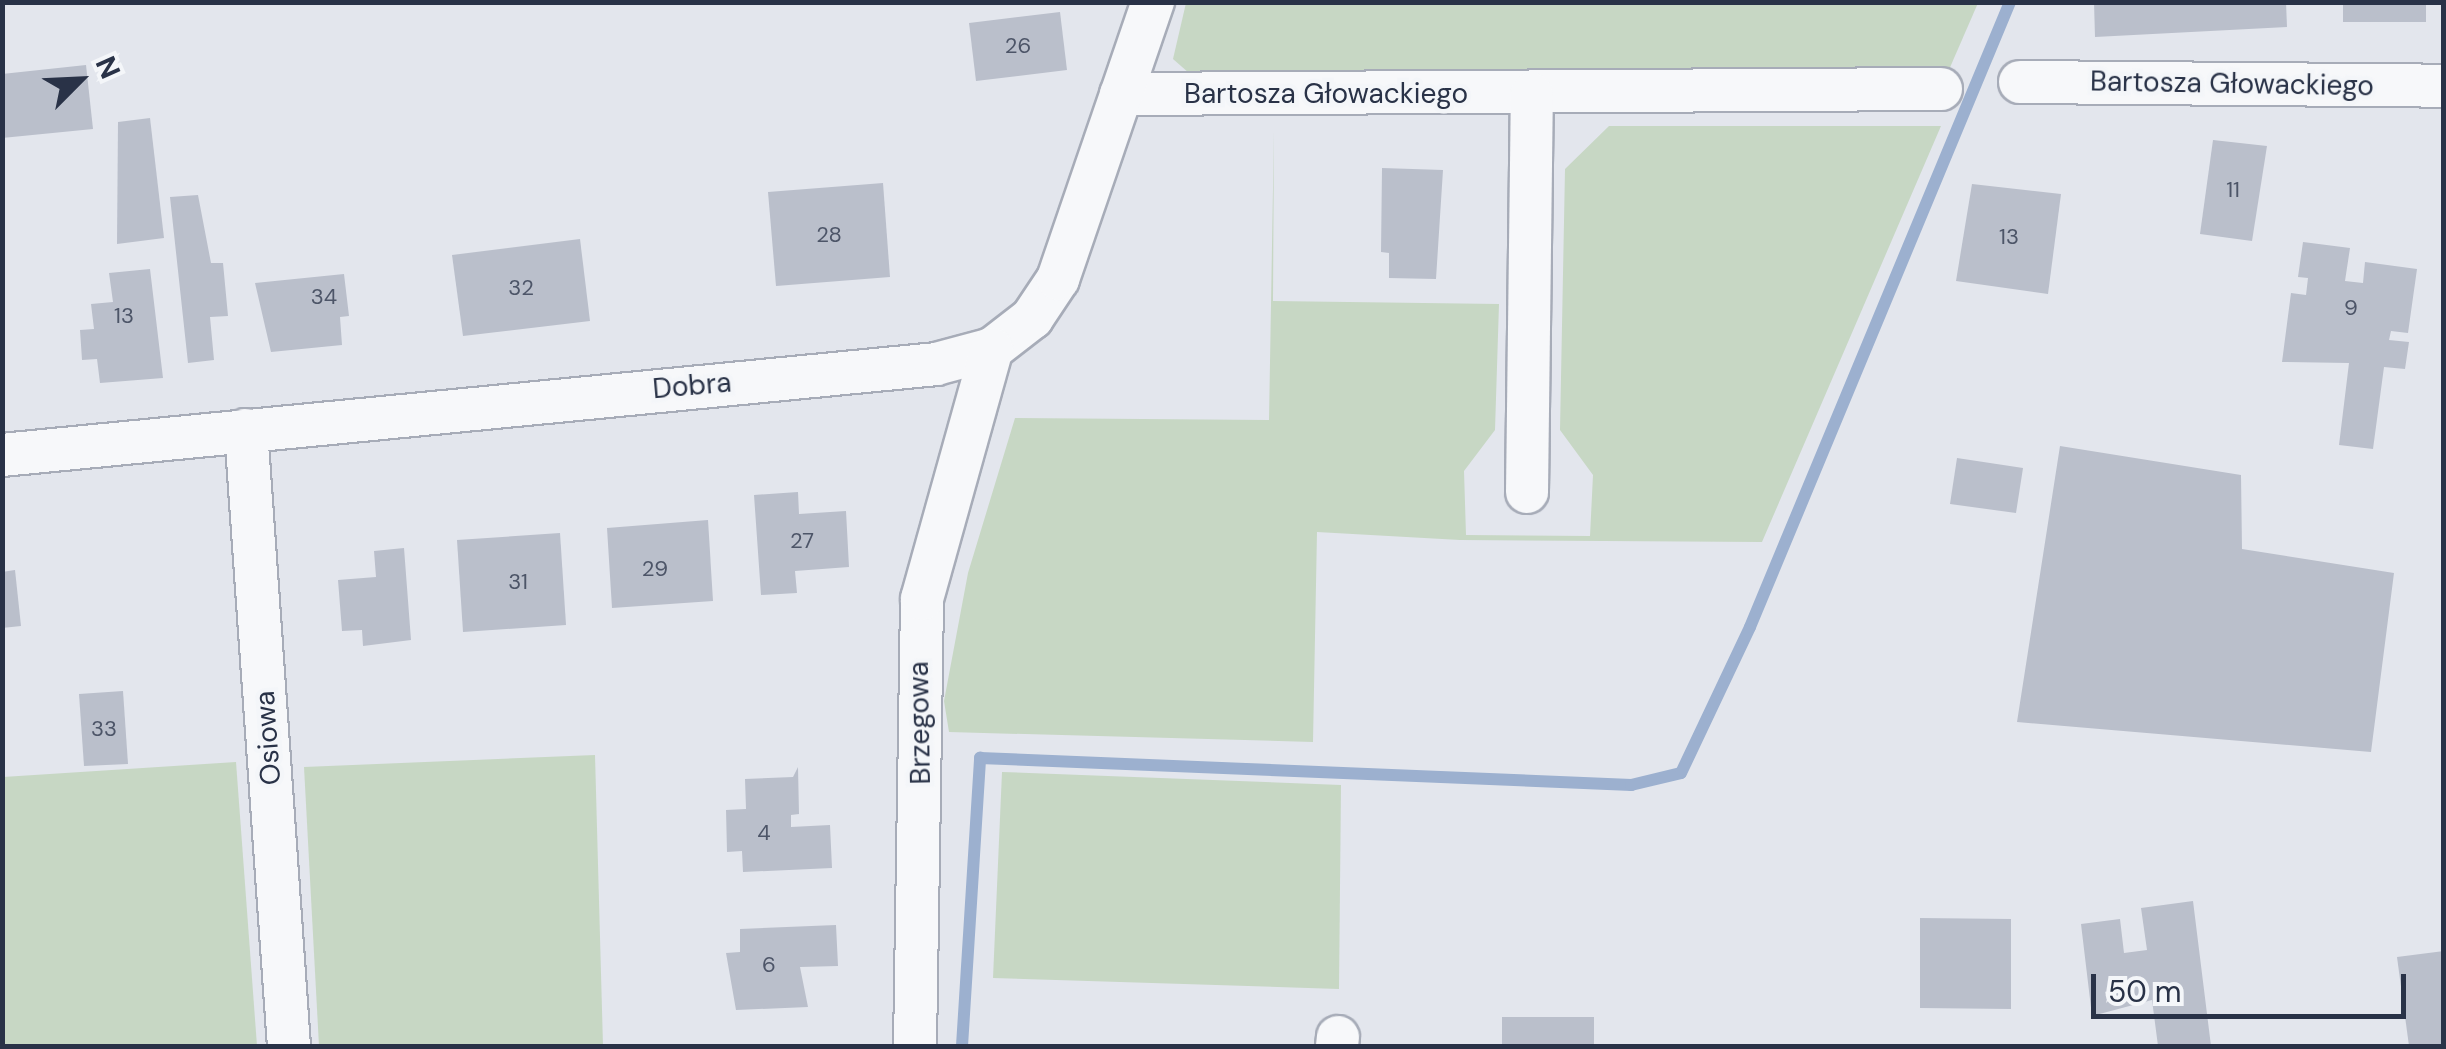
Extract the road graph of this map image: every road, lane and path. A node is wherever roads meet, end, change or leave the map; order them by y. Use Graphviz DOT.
graph roads {
  1 [pos="1153,2"];
  2 [pos="2020,82"];
  3 [pos="2444,86"];
  4 [pos="1941,90"];
  5 [pos="1121,94"];
  6 [pos="1532,94"];
  7 [pos="992,348"];
  8 [pos="246,430"];
  9 [pos="2,455"];
  10 [pos="1527,492"];
  11 [pos="289,1046"];
  12 [pos="915,1046"];
  1 -- 5 [label="street, Dobra"];
  2 -- 3 [label="street, Bartosza Głowackiego"];
  4 -- 6 [label="street, Bartosza Głowackiego"];
  5 -- 6 [label="street, Bartosza Głowackiego"];
  5 -- 7 [label="street, Dobra"];
  6 -- 10 [label="street"];
  7 -- 8 [label="street, Dobra"];
  7 -- 12 [label="street, Brzegowa"];
  8 -- 9 [label="street, Dobra"];
  8 -- 11 [label="street, Osiowa"];
}
